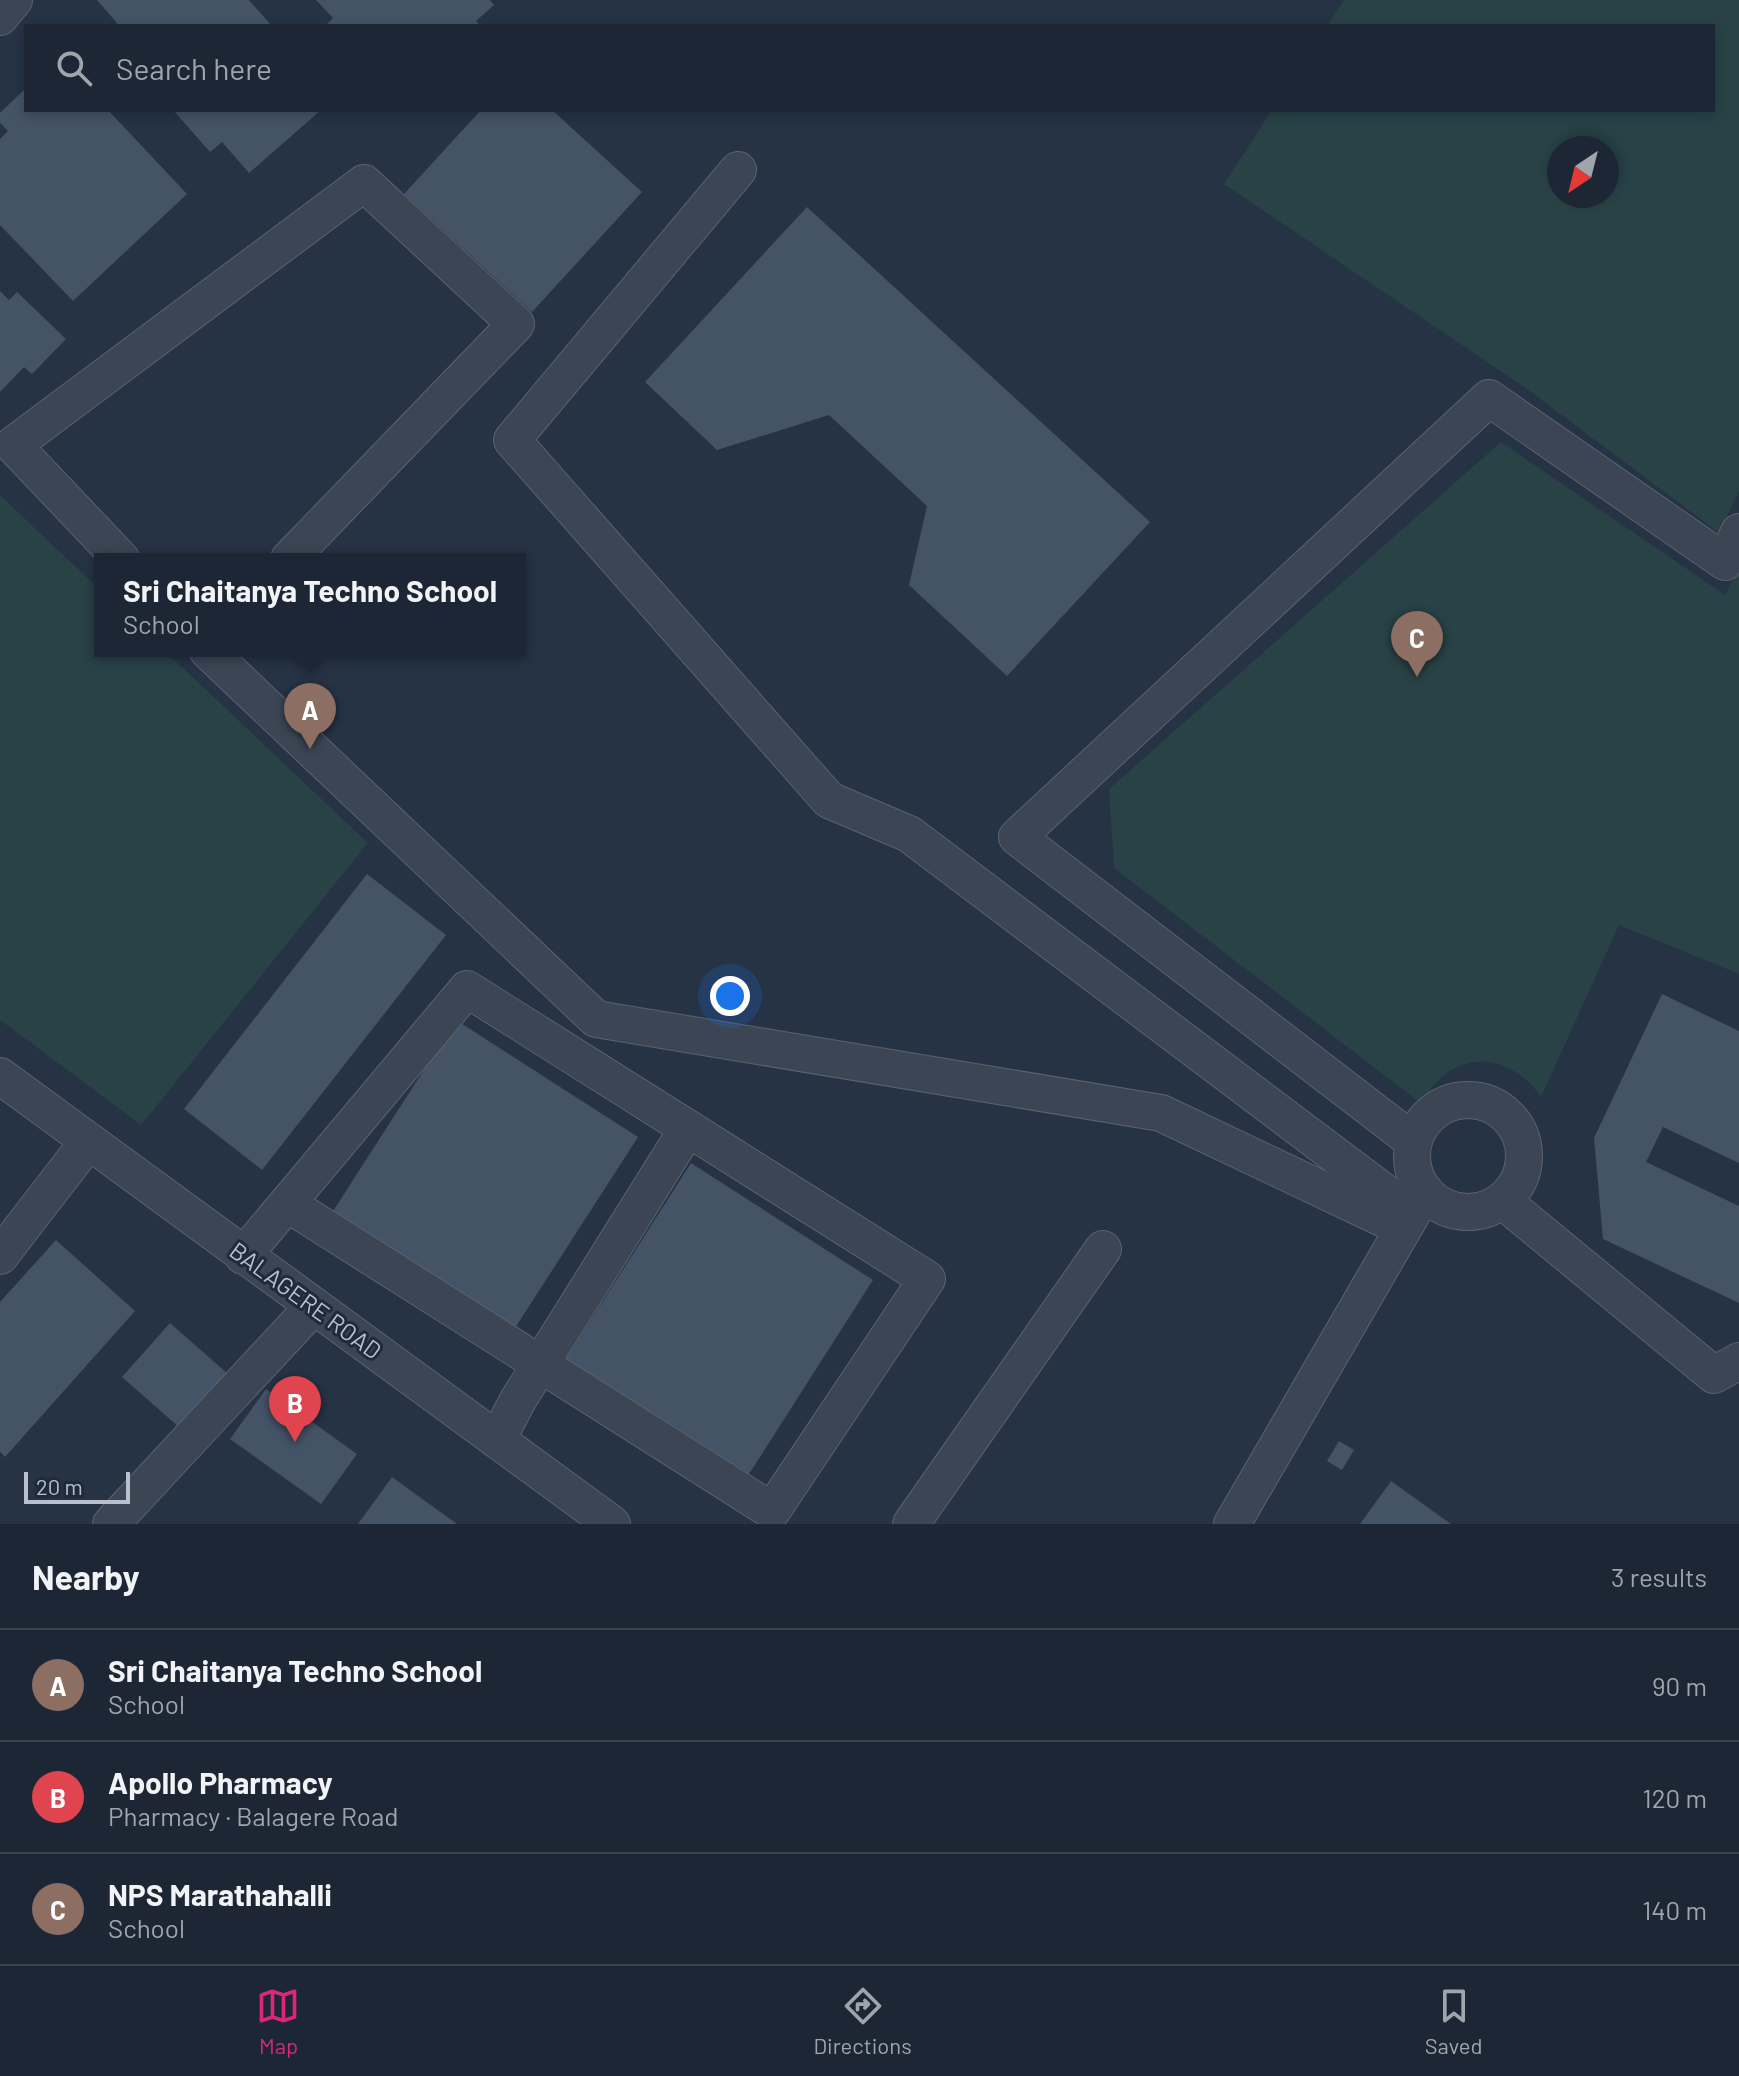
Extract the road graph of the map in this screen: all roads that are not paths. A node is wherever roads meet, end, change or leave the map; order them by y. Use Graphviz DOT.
graph roads {
  1 [pos="14,0"];
  2 [pos="0,17"];
  3 [pos="738,170"];
  4 [pos="1739,532"];
  5 [pos="115,553"];
  6 [pos="295,553"];
  7 [pos="214,657"];
  8 [pos="0,1076"];
  9 [pos="688,1128"];
  10 [pos="1413,1141"];
  11 [pos="88,1142"];
  12 [pos="1503,1201"];
  13 [pos="288,1204"];
  14 [pos="1408,1220"];
  15 [pos="1103,1249"];
  16 [pos="0,1256"];
  17 [pos="243,1256"];
  18 [pos="313,1307"];
  19 [pos="1739,1361"];
  20 [pos="541,1363"];
  21 [pos="497,1440"];
  22 [pos="111,1524"];
  23 [pos="612,1524"];
  24 [pos="911,1524"];
  25 [pos="1232,1524"];
  1 -- 2 [label="street"];
  3 -- 14 [label="street"];
  4 -- 10 [label="street"];
  5 -- 6 [label="street"];
  7 -- 14 [label="street"];
  8 -- 11 [label="street, BALAGERE ROAD"];
  9 -- 13 [label="street"];
  9 -- 20 [label="street"];
  9 -- 20 [label="street"];
  10 -- 12 [label="street"];
  10 -- 14 [label="street"];
  11 -- 16 [label="street"];
  11 -- 17 [label="street, BALAGERE ROAD"];
  12 -- 14 [label="street"];
  12 -- 19 [label="street"];
  13 -- 17 [label="street"];
  13 -- 20 [label="street"];
  14 -- 25 [label="street"];
  15 -- 24 [label="street"];
  17 -- 18 [label="street, BALAGERE ROAD"];
  18 -- 21 [label="street, BALAGERE ROAD"];
  18 -- 22 [label="street"];
  20 -- 21 [label="street"];
  21 -- 23 [label="street, BALAGERE ROAD"];
}
